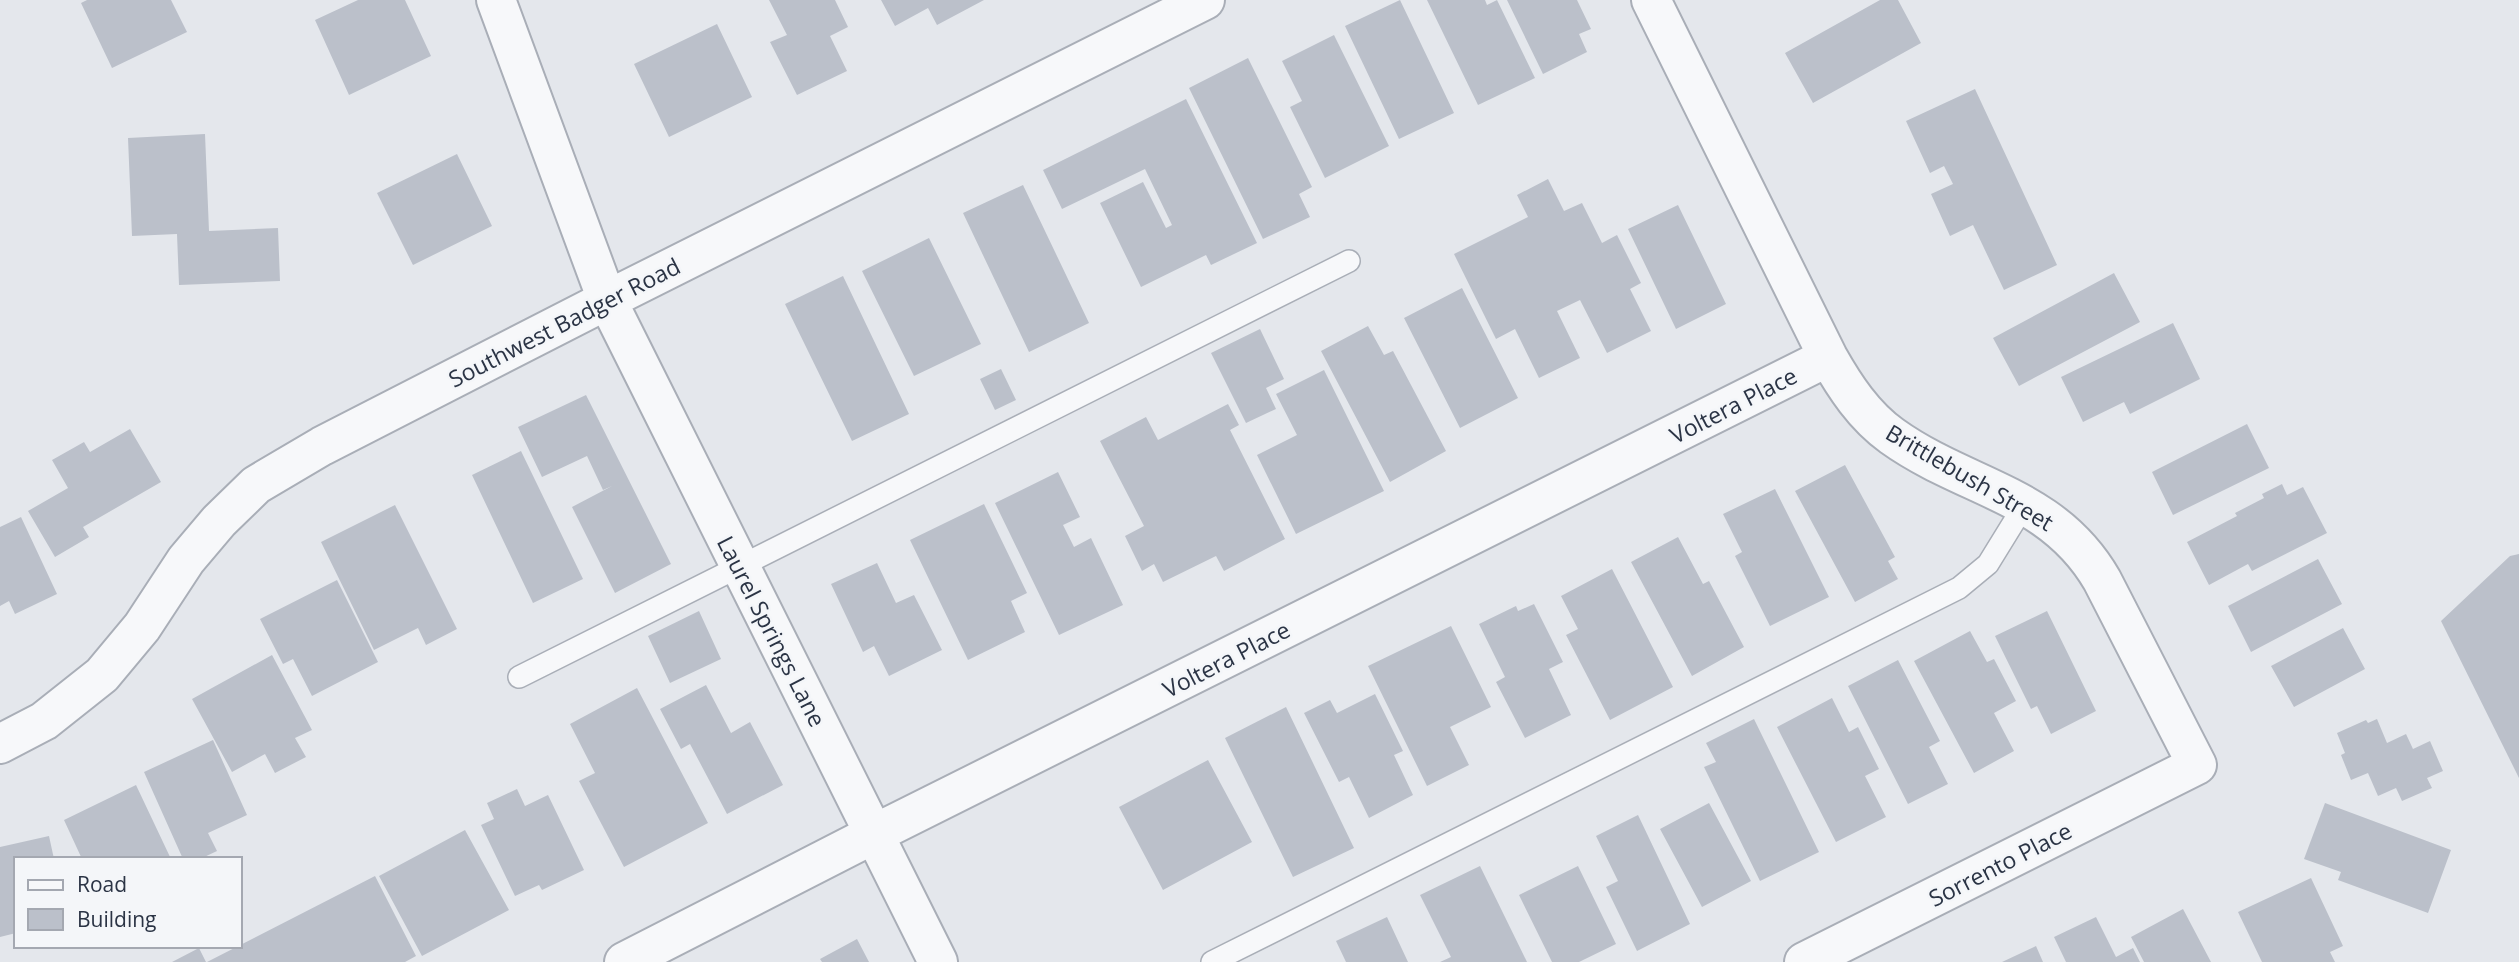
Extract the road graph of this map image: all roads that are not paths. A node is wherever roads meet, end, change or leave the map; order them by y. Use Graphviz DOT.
graph roads {
  1 [pos="496,0"];
  2 [pos="1205,0"];
  3 [pos="1651,0"];
  4 [pos="1349,261"];
  5 [pos="607,300"];
  6 [pos="1828,357"];
  7 [pos="2025,504"];
  8 [pos="740,567"];
  9 [pos="519,677"];
  10 [pos="0,744"];
  11 [pos="2197,765"];
  12 [pos="874,834"];
  13 [pos="624,962"];
  14 [pos="938,962"];
  15 [pos="1212,962"];
  16 [pos="1804,962"];
  1 -- 5 [label="street, Laurel Springs Lane"];
  2 -- 5 [label="street, Southwest Badger Road"];
  3 -- 6 [label="street, Brittlebush Street"];
  4 -- 8 [label="lane"];
  5 -- 8 [label="street, Laurel Springs Lane"];
  5 -- 10 [label="street, Southwest Badger Road"];
  6 -- 7 [label="street, Brittlebush Street"];
  6 -- 12 [label="street, Voltera Place"];
  7 -- 11 [label="street, Brittlebush Street"];
  7 -- 15 [label="lane"];
  8 -- 9 [label="lane"];
  8 -- 12 [label="street, Laurel Springs Lane"];
  11 -- 16 [label="street, Sorrento Place"];
  12 -- 13 [label="street, Voltera Place"];
  12 -- 14 [label="street, Laurel Springs Lane"];
}
